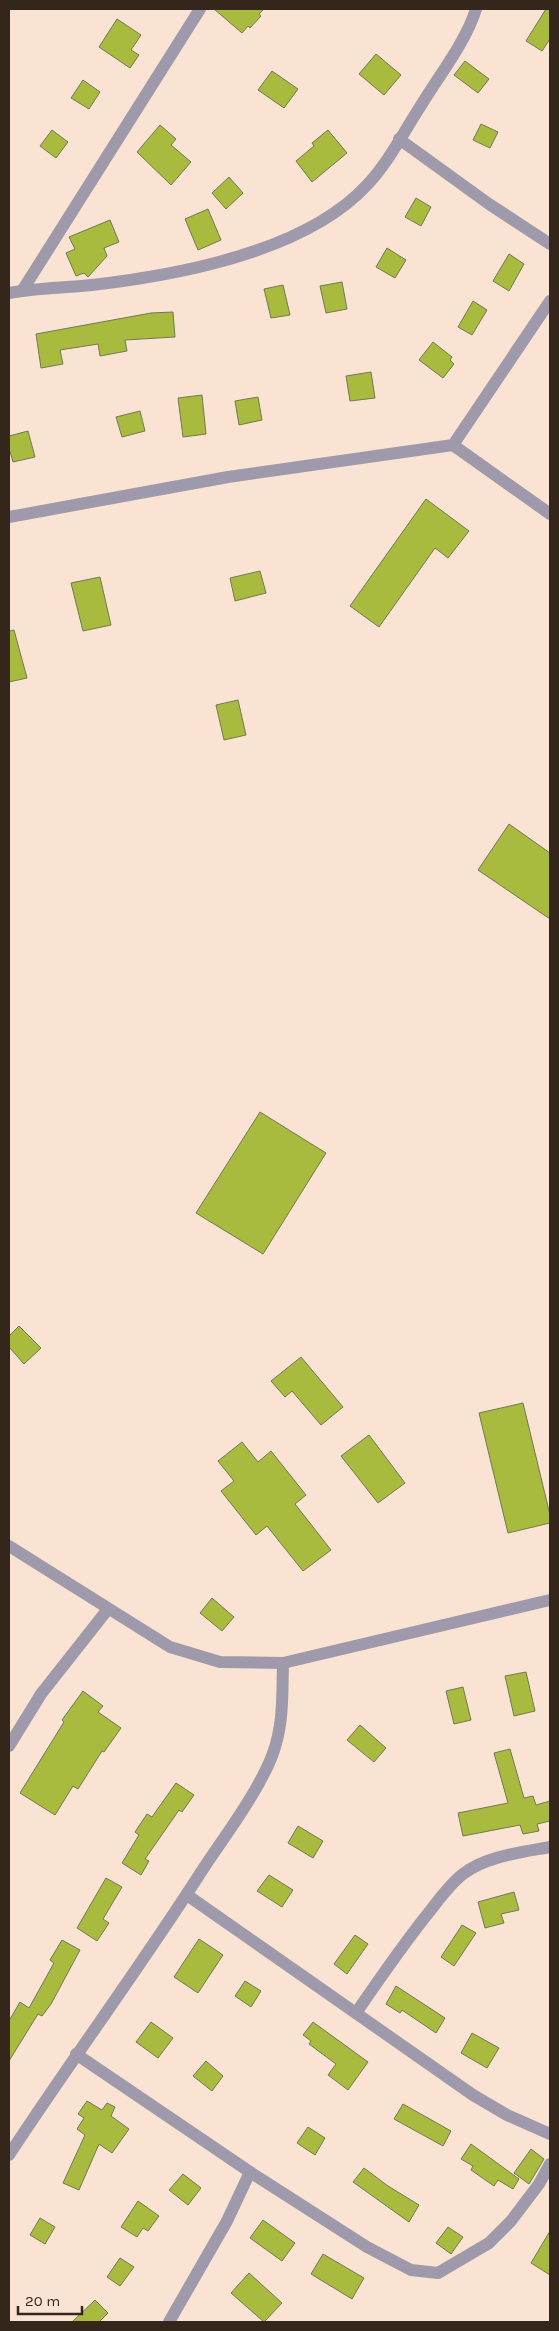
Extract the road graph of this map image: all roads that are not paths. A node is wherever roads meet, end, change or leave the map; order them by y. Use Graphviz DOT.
graph roads {
  1 [pos="200,9"];
  2 [pos="476,9"];
  3 [pos="400,139"];
  4 [pos="550,244"];
  5 [pos="22,290"];
  6 [pos="9,292"];
  7 [pos="550,301"];
  8 [pos="453,445"];
  9 [pos="550,514"];
  10 [pos="9,517"];
  11 [pos="9,1546"];
  12 [pos="550,1600"];
  13 [pos="108,1609"];
  14 [pos="283,1663"];
  15 [pos="9,1746"];
  16 [pos="550,1847"];
  17 [pos="186,1895"];
  18 [pos="356,2013"];
  19 [pos="76,2054"];
  20 [pos="550,2134"];
  21 [pos="9,2154"];
  22 [pos="550,2164"];
  23 [pos="250,2172"];
  24 [pos="169,2322"];
  1 -- 5 [label="street"];
  2 -- 3 [label="street"];
  3 -- 4 [label="street"];
  3 -- 5 [label="street"];
  5 -- 6 [label="street"];
  7 -- 8 [label="street"];
  8 -- 9 [label="street"];
  8 -- 10 [label="street"];
  11 -- 13 [label="street"];
  12 -- 14 [label="street"];
  13 -- 14 [label="street"];
  13 -- 15 [label="street"];
  14 -- 17 [label="street"];
  16 -- 18 [label="street"];
  17 -- 18 [label="street"];
  17 -- 19 [label="street"];
  18 -- 20 [label="street"];
  19 -- 21 [label="street"];
  19 -- 23 [label="street"];
  22 -- 23 [label="street"];
  23 -- 24 [label="street"];
}
